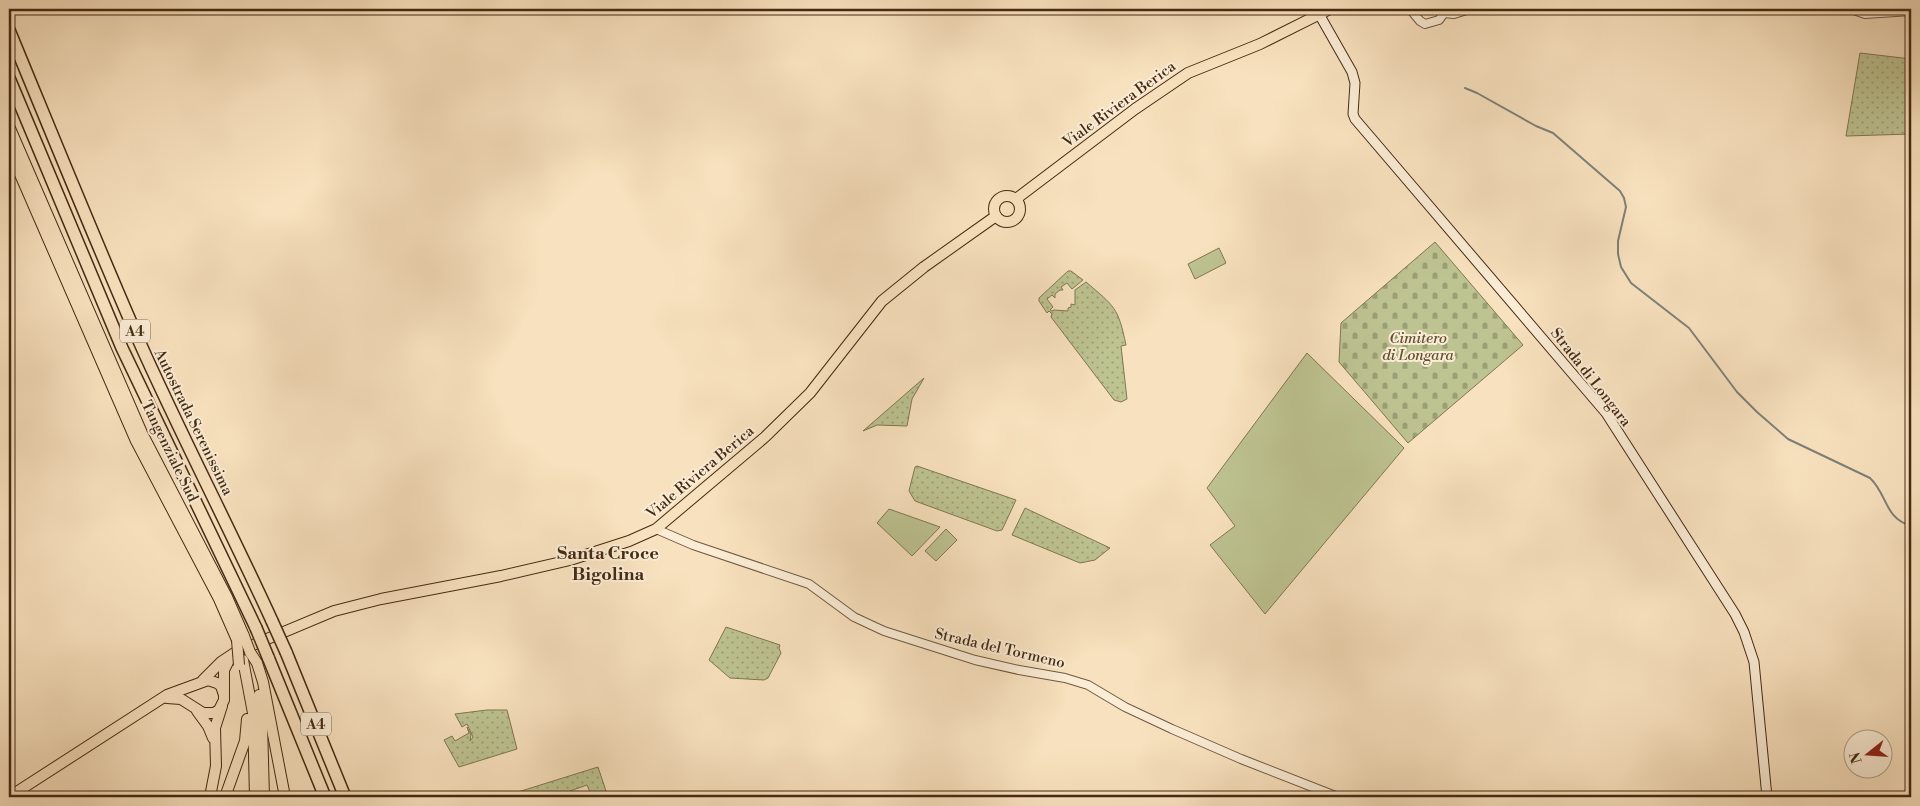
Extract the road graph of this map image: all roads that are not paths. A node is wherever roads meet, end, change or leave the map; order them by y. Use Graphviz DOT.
graph roads {
  1 [pos="1330,9"];
  2 [pos="1410,9"];
  3 [pos="1470,9"];
  4 [pos="1851,9"];
  5 [pos="1445,11"];
  6 [pos="1911,11"];
  7 [pos="1319,14"];
  8 [pos="9,30"];
  9 [pos="9,78"];
  10 [pos="9,126"];
  11 [pos="9,149"];
  12 [pos="1016,200"];
  13 [pos="996,216"];
  14 [pos="656,529"];
  15 [pos="240,638"];
  16 [pos="232,655"];
  17 [pos="244,659"];
  18 [pos="201,681"];
  19 [pos="224,695"];
  20 [pos="158,702"];
  21 [pos="222,706"];
  22 [pos="195,709"];
  23 [pos="215,749"];
  24 [pos="9,797"];
  25 [pos="210,797"];
  26 [pos="225,797"];
  27 [pos="255,797"];
  28 [pos="264,797"];
  29 [pos="285,797"];
  30 [pos="325,797"];
  31 [pos="345,797"];
  32 [pos="1338,797"];
  33 [pos="1767,797"];
  1 -- 7 [label="main road, Viale Riviera Berica"];
  2 -- 5 [label="street"];
  3 -- 5 [label="street"];
  4 -- 6 [label="street"];
  7 -- 12 [label="main road, Viale Riviera Berica"];
  7 -- 33 [label="main road, Strada di Longara"];
  8 -- 31 [label="highway, Autostrada Serenissima / A4, bridge"];
  9 -- 30 [label="highway, A4, bridge"];
  10 -- 15 [label="main road, Tangenziale Sud"];
  11 -- 15 [label="main road, Tangenziale Sud"];
  12 -- 13 [label="main road, Viale Riviera Berica"];
  12 -- 13 [label="main road"];
  13 -- 14 [label="main road, Viale Riviera Berica"];
  14 -- 16 [label="main road, Viale Riviera Berica"];
  14 -- 32 [label="street, Strada del Tormeno"];
  15 -- 17 [label="main road, bridge"];
  15 -- 17 [label="main road, Tangenziale Sud, bridge"];
  16 -- 18 [label="main road, Viale Riviera Berica"];
  16 -- 19 [label="main road"];
  17 -- 26 [label="main road"];
  17 -- 27 [label="main road, Tangenziale Sud"];
  17 -- 28 [label="main road, Tangenziale Sud"];
  17 -- 29 [label="main road"];
  18 -- 19 [label="main road"];
  18 -- 20 [label="main road, Viale Riviera Berica"];
  18 -- 22 [label="main road"];
  19 -- 21 [label="main road"];
  20 -- 22 [label="main road, Viale Riviera Berica"];
  20 -- 24 [label="main road, Viale Riviera Berica"];
  21 -- 22 [label="main road"];
  21 -- 23 [label="main road"];
  22 -- 23 [label="main road"];
  23 -- 25 [label="main road"];
}
